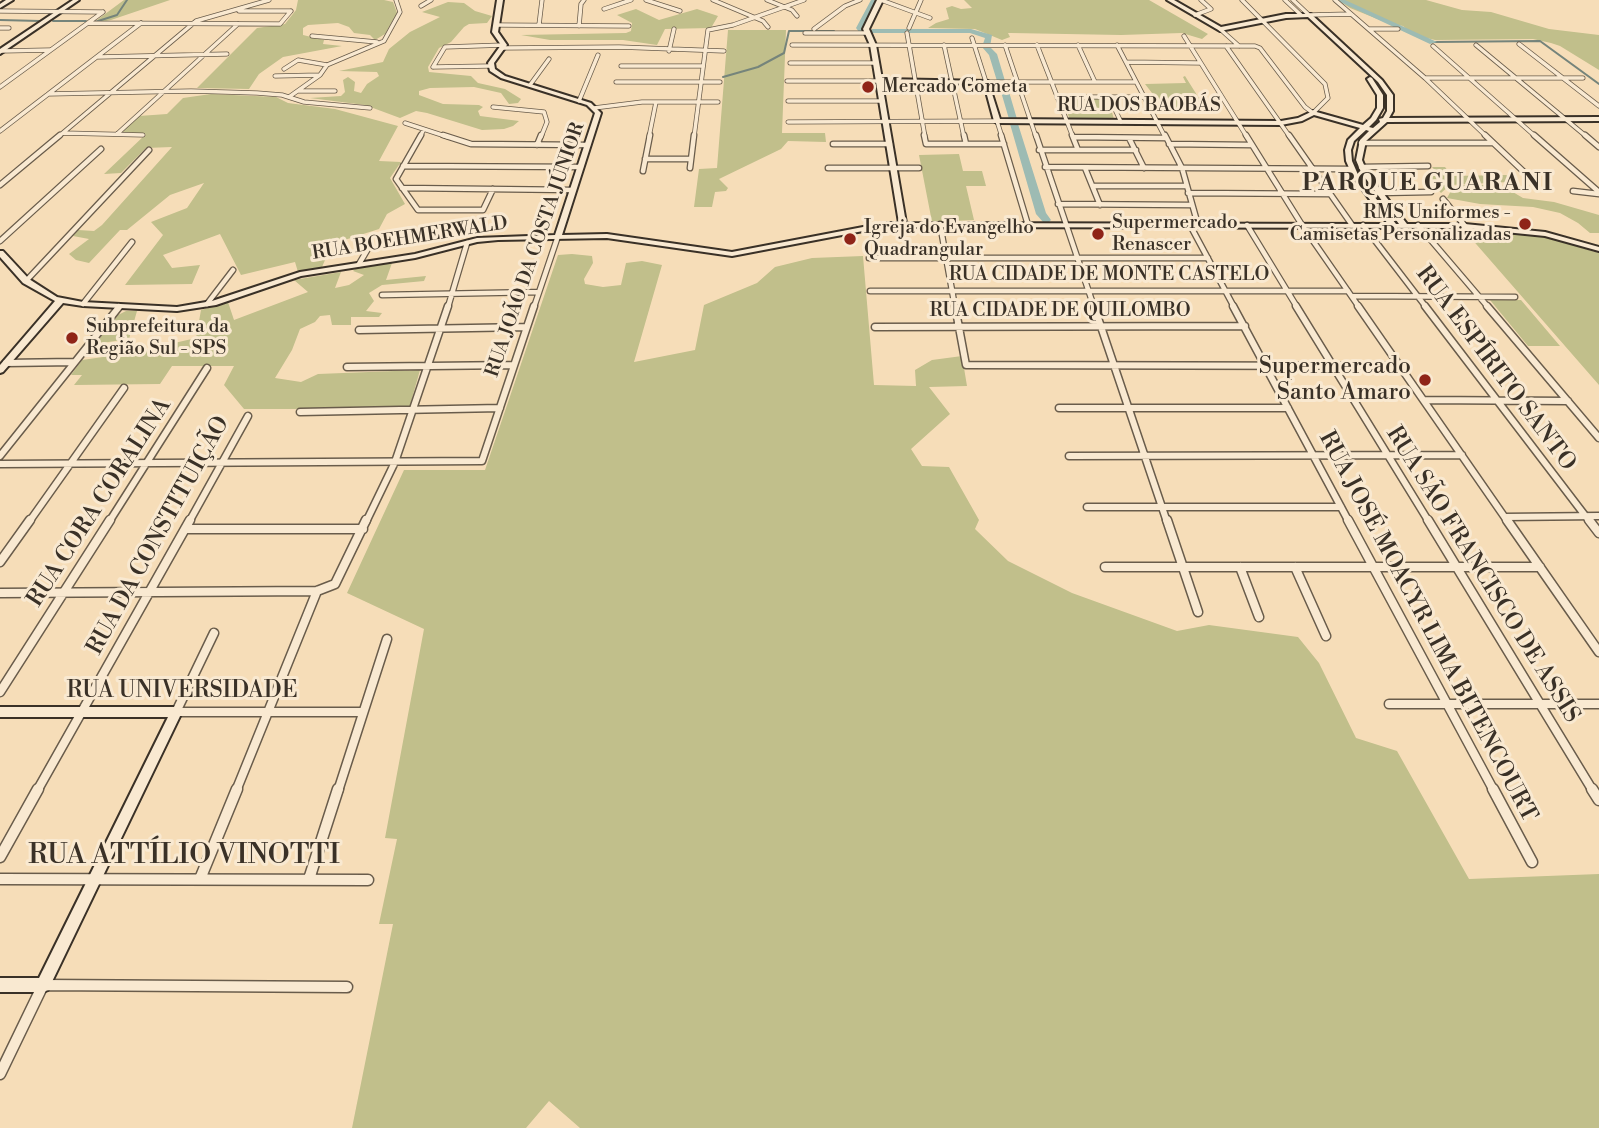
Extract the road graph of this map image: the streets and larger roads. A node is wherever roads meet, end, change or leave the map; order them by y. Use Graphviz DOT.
graph roads {
  1 [pos="10,0"];
  2 [pos="76,0"];
  3 [pos="269,0"];
  4 [pos="396,0"];
  5 [pos="431,0"];
  6 [pos="500,0"];
  7 [pos="542,0"];
  8 [pos="584,0"];
  9 [pos="631,0"];
  10 [pos="646,0"];
  11 [pos="713,0"];
  12 [pos="767,0"];
  13 [pos="804,0"];
  14 [pos="860,0"];
  15 [pos="881,0"];
  16 [pos="921,0"];
  17 [pos="1170,0"];
  18 [pos="1201,0"];
  19 [pos="1242,0"];
  20 [pos="1285,0"];
  21 [pos="1293,0"];
  22 [pos="1335,1"];
  23 [pos="421,6"];
  24 [pos="784,7"];
  25 [pos="0,9"];
  26 [pos="604,9"];
  27 [pos="230,10"];
  28 [pos="680,11"];
  29 [pos="59,12"];
  30 [pos="915,12"];
  31 [pos="1302,12"];
  32 [pos="1351,14"];
  33 [pos="1195,15"];
  34 [pos="1309,15"];
  35 [pos="797,16"];
  36 [pos="754,18"];
  37 [pos="930,18"];
  38 [pos="1262,20"];
  39 [pos="88,23"];
  40 [pos="141,23"];
  41 [pos="192,23"];
  42 [pos="239,23"];
  43 [pos="496,25"];
  44 [pos="539,25"];
  45 [pos="579,26"];
  46 [pos="629,26"];
  47 [pos="768,27"];
  48 [pos="0,28"];
  49 [pos="9,28"];
  50 [pos="674,29"];
  51 [pos="814,29"];
  52 [pos="1220,29"];
  53 [pos="1368,29"];
  54 [pos="1398,29"];
  55 [pos="805,33"];
  56 [pos="867,33"];
  57 [pos="312,36"];
  58 [pos="1184,36"];
  59 [pos="972,38"];
  60 [pos="380,43"];
  61 [pos="1519,44"];
  62 [pos="792,45"];
  63 [pos="873,45"];
  64 [pos="909,45"];
  65 [pos="944,45"];
  66 [pos="974,45"];
  67 [pos="1005,45"];
  68 [pos="1037,45"];
  69 [pos="1078,45"];
  70 [pos="1476,45"];
  71 [pos="1117,46"];
  72 [pos="1190,46"];
  73 [pos="1226,46"];
  74 [pos="1239,46"];
  75 [pos="1433,46"];
  76 [pos="503,47"];
  77 [pos="51,50"];
  78 [pos="669,51"];
  79 [pos="705,51"];
  80 [pos="724,51"];
  81 [pos="1,52"];
  82 [pos="227,54"];
  83 [pos="154,55"];
  84 [pos="204,55"];
  85 [pos="598,55"];
  86 [pos="1345,56"];
  87 [pos="1353,56"];
  88 [pos="97,57"];
  89 [pos="548,59"];
  90 [pos="1126,62"];
  91 [pos="790,63"];
  92 [pos="876,63"];
  93 [pos="1200,63"];
  94 [pos="327,65"];
  95 [pos="490,66"];
  96 [pos="621,66"];
  97 [pos="703,66"];
  98 [pos="284,68"];
  99 [pos="320,75"];
  100 [pos="275,76"];
  101 [pos="1425,78"];
  102 [pos="1516,78"];
  103 [pos="1563,78"];
  104 [pos="1583,78"];
  105 [pos="1471,79"];
  106 [pos="787,81"];
  107 [pos="880,81"];
  108 [pos="915,81"];
  109 [pos="616,82"];
  110 [pos="701,82"];
  111 [pos="720,82"];
  112 [pos="952,82"];
  113 [pos="986,82"];
  114 [pos="1017,82"];
  115 [pos="1052,82"];
  116 [pos="1095,82"];
  117 [pos="1136,82"];
  118 [pos="530,85"];
  119 [pos="0,87"];
  120 [pos="298,91"];
  121 [pos="335,91"];
  122 [pos="163,92"];
  123 [pos="110,93"];
  124 [pos="48,94"];
  125 [pos="289,97"];
  126 [pos="1057,97"];
  127 [pos="1109,97"];
  128 [pos="1144,97"];
  129 [pos="579,101"];
  130 [pos="788,101"];
  131 [pos="883,101"];
  132 [pos="656,102"];
  133 [pos="698,102"];
  134 [pos="718,102"];
  135 [pos="1599,106"];
  136 [pos="493,107"];
  137 [pos="370,108"];
  138 [pos="594,108"];
  139 [pos="1313,113"];
  140 [pos="1374,119"];
  141 [pos="1517,119"];
  142 [pos="1565,119"];
  143 [pos="1599,119"];
  144 [pos="1385,120"];
  145 [pos="1469,120"];
  146 [pos="886,121"];
  147 [pos="922,121"];
  148 [pos="961,121"];
  149 [pos="998,121"];
  150 [pos="1030,121"];
  151 [pos="1067,121"];
  152 [pos="788,122"];
  153 [pos="1121,122"];
  154 [pos="1158,122"];
  155 [pos="1238,122"];
  156 [pos="1281,122"];
  157 [pos="405,123"];
  158 [pos="1363,127"];
  159 [pos="424,129"];
  160 [pos="1373,130"];
  161 [pos="0,131"];
  162 [pos="62,133"];
  163 [pos="117,134"];
  164 [pos="143,135"];
  165 [pos="1073,137"];
  166 [pos="1129,138"];
  167 [pos="1166,138"];
  168 [pos="1361,143"];
  169 [pos="1493,143"];
  170 [pos="833,144"];
  171 [pos="890,144"];
  172 [pos="966,144"];
  173 [pos="1004,144"];
  174 [pos="1169,144"];
  175 [pos="537,145"];
  176 [pos="588,145"];
  177 [pos="1252,145"];
  178 [pos="1599,147"];
  179 [pos="101,149"];
  180 [pos="149,150"];
  181 [pos="1039,150"];
  182 [pos="1078,150"];
  183 [pos="1136,150"];
  184 [pos="645,159"];
  185 [pos="691,159"];
  186 [pos="403,166"];
  187 [pos="1428,166"];
  188 [pos="581,167"];
  189 [pos="1045,167"];
  190 [pos="1361,167"];
  191 [pos="828,168"];
  192 [pos="894,168"];
  193 [pos="919,168"];
  194 [pos="1085,168"];
  195 [pos="1144,168"];
  196 [pos="1182,168"];
  197 [pos="1267,168"];
  198 [pos="690,169"];
  199 [pos="1312,169"];
  200 [pos="1352,169"];
  201 [pos="643,171"];
  202 [pos="1524,172"];
  203 [pos="0,185"];
  204 [pos="1093,186"];
  205 [pos="1186,186"];
  206 [pos="402,188"];
  207 [pos="492,189"];
  208 [pos="573,190"];
  209 [pos="1573,191"];
  210 [pos="1431,192"];
  211 [pos="1188,193"];
  212 [pos="1379,193"];
  213 [pos="1599,193"];
  214 [pos="1283,194"];
  215 [pos="1331,194"];
  216 [pos="1443,199"];
  217 [pos="1058,204"];
  218 [pos="1100,205"];
  219 [pos="1190,205"];
  220 [pos="903,224"];
  221 [pos="940,224"];
  222 [pos="1028,225"];
  223 [pos="1064,225"];
  224 [pos="1194,225"];
  225 [pos="1247,225"];
  226 [pos="1303,225"];
  227 [pos="1352,225"];
  228 [pos="1363,225"];
  229 [pos="1393,225"];
  230 [pos="1404,225"];
  231 [pos="1418,225"];
  232 [pos="1465,226"];
  233 [pos="558,236"];
  234 [pos="0,241"];
  235 [pos="132,242"];
  236 [pos="467,243"];
  237 [pos="369,247"];
  238 [pos="1599,248"];
  239 [pos="0,253"];
  240 [pos="869,258"];
  241 [pos="946,258"];
  242 [pos="1076,258"];
  243 [pos="1208,258"];
  244 [pos="359,264"];
  245 [pos="233,270"];
  246 [pos="26,281"];
  247 [pos="870,291"];
  248 [pos="953,291"];
  249 [pos="1087,291"];
  250 [pos="1226,291"];
  251 [pos="1287,291"];
  252 [pos="539,292"];
  253 [pos="452,293"];
  254 [pos="1350,293"];
  255 [pos="382,295"];
  256 [pos="1418,297"];
  257 [pos="1479,297"];
  258 [pos="1515,297"];
  259 [pos="60,301"];
  260 [pos="83,304"];
  261 [pos="207,304"];
  262 [pos="119,307"];
  263 [pos="1245,326"];
  264 [pos="527,327"];
  265 [pos="875,327"];
  266 [pos="959,327"];
  267 [pos="1099,327"];
  268 [pos="441,329"];
  269 [pos="359,330"];
  270 [pos="75,362"];
  271 [pos="514,365"];
  272 [pos="1113,365"];
  273 [pos="1266,365"];
  274 [pos="3,366"];
  275 [pos="428,366"];
  276 [pos="1333,366"];
  277 [pos="1400,366"];
  278 [pos="347,367"];
  279 [pos="207,368"];
  280 [pos="124,388"];
  281 [pos="1424,400"];
  282 [pos="1497,401"];
  283 [pos="1568,401"];
  284 [pos="500,408"];
  285 [pos="1059,408"];
  286 [pos="1128,408"];
  287 [pos="1288,408"];
  288 [pos="413,410"];
  289 [pos="300,412"];
  290 [pos="248,416"];
  291 [pos="1599,438"];
  292 [pos="1314,455"];
  293 [pos="1388,455"];
  294 [pos="1462,455"];
  295 [pos="0,456"];
  296 [pos="1069,456"];
  297 [pos="1144,456"];
  298 [pos="395,462"];
  299 [pos="146,463"];
  300 [pos="222,463"];
  301 [pos="0,464"];
  302 [pos="70,464"];
  303 [pos="1087,507"];
  304 [pos="1162,507"];
  305 [pos="1342,507"];
  306 [pos="1586,516"];
  307 [pos="1599,516"];
  308 [pos="1505,517"];
  309 [pos="185,529"];
  310 [pos="363,529"];
  311 [pos="1599,533"];
  312 [pos="0,562"];
  313 [pos="1105,566"];
  314 [pos="1182,566"];
  315 [pos="1240,567"];
  316 [pos="1295,567"];
  317 [pos="1373,567"];
  318 [pos="1456,567"];
  319 [pos="1540,567"];
  320 [pos="317,591"];
  321 [pos="63,592"];
  322 [pos="150,592"];
  323 [pos="0,593"];
  324 [pos="1198,612"];
  325 [pos="1259,617"];
  326 [pos="215,634"];
  327 [pos="1326,636"];
  328 [pos="387,639"];
  329 [pos="1599,652"];
  330 [pos="0,692"];
  331 [pos="1388,704"];
  332 [pos="1447,704"];
  333 [pos="1540,704"];
  334 [pos="1599,704"];
  335 [pos="0,712"];
  336 [pos="82,712"];
  337 [pos="176,712"];
  338 [pos="268,712"];
  339 [pos="363,712"];
  340 [pos="1599,800"];
  341 [pos="0,858"];
  342 [pos="1532,862"];
  343 [pos="0,878"];
  344 [pos="95,879"];
  345 [pos="200,879"];
  346 [pos="309,880"];
  347 [pos="368,880"];
  348 [pos="0,985"];
  349 [pos="43,985"];
  350 [pos="347,987"];
  351 [pos="0,1074"];
  1 -- 25 [label="street"];
  2 -- 29 [label="street"];
  3 -- 27 [label="street"];
  4 -- 60 [label="street"];
  5 -- 23 [label="street"];
  6 -- 43 [label="street"];
  7 -- 44 [label="street"];
  8 -- 45 [label="street"];
  9 -- 26 [label="street"];
  10 -- 28 [label="street"];
  11 -- 36 [label="street"];
  12 -- 24 [label="street"];
  13 -- 24 [label="street"];
  14 -- 51 [label="street"];
  15 -- 30 [label="street"];
  15 -- 56 [label="street"];
  16 -- 30 [label="street"];
  17 -- 33 [label="street"];
  18 -- 33 [label="street"];
  19 -- 38 [label="street"];
  20 -- 31 [label="street"];
  21 -- 31 [label="street"];
  22 -- 32 [label="street"];
  24 -- 35 [label="street"];
  24 -- 36 [label="street"];
  25 -- 29 [label="street"];
  27 -- 41 [label="street"];
  27 -- 42 [label="street"];
  29 -- 39 [label="street"];
  29 -- 81 [label="street"];
  30 -- 37 [label="street"];
  30 -- 64 [label="street"];
  31 -- 34 [label="street"];
  31 -- 38 [label="street"];
  31 -- 86 [label="street"];
  32 -- 34 [label="street"];
  32 -- 53 [label="street"];
  33 -- 52 [label="street"];
  34 -- 87 [label="street"];
  36 -- 47 [label="street"];
  36 -- 79 [label="street"];
  38 -- 52 [label="street"];
  38 -- 139 [label="street"];
  39 -- 40 [label="street"];
  39 -- 77 [label="street"];
  40 -- 41 [label="street"];
  40 -- 88 [label="street"];
  41 -- 42 [label="street"];
  41 -- 83 [label="street"];
  42 -- 84 [label="street"];
  43 -- 44 [label="street"];
  43 -- 76 [label="street"];
  44 -- 45 [label="street"];
  45 -- 46 [label="street"];
  48 -- 49 [label="street"];
  50 -- 78 [label="street"];
  52 -- 74 [label="street"];
  53 -- 54 [label="street"];
  53 -- 101 [label="street"];
  55 -- 56 [label="street"];
  56 -- 63 [label="street"];
  57 -- 60 [label="street"];
  58 -- 72 [label="street"];
  59 -- 66 [label="street"];
  60 -- 94 [label="street"];
  61 -- 103 [label="street"];
  62 -- 63 [label="street"];
  63 -- 64 [label="street"];
  63 -- 92 [label="street"];
  64 -- 65 [label="street"];
  64 -- 108 [label="street"];
  65 -- 66 [label="street"];
  65 -- 112 [label="street"];
  66 -- 67 [label="street"];
  66 -- 113 [label="street"];
  67 -- 68 [label="street"];
  67 -- 114 [label="street"];
  68 -- 69 [label="street"];
  68 -- 115 [label="street"];
  69 -- 71 [label="street"];
  69 -- 116 [label="street"];
  70 -- 102 [label="street"];
  71 -- 72 [label="street"];
  71 -- 90 [label="street, RUA JOSÉ MOACYR LIMA BITENCOURT"];
  72 -- 73 [label="street"];
  72 -- 93 [label="street"];
  73 -- 74 [label="street"];
  73 -- 156 [label="street"];
  74 -- 139 [label="street"];
  75 -- 105 [label="street"];
  76 -- 78 [label="street"];
  76 -- 95 [label="street"];
  76 -- 95 [label="street"];
  77 -- 81 [label="street"];
  77 -- 119 [label="street"];
  78 -- 79 [label="street"];
  79 -- 80 [label="street"];
  79 -- 97 [label="street"];
  82 -- 84 [label="street"];
  83 -- 84 [label="street"];
  83 -- 88 [label="street"];
  83 -- 123 [label="street"];
  84 -- 122 [label="street"];
  85 -- 129 [label="street"];
  86 -- 87 [label="street"];
  86 -- 140 [label="street"];
  87 -- 144 [label="street"];
  88 -- 124 [label="street"];
  89 -- 118 [label="street"];
  90 -- 93 [label="street"];
  90 -- 117 [label="street, RUA JOSÉ MOACYR LIMA BITENCOURT"];
  91 -- 92 [label="street"];
  92 -- 107 [label="street"];
  93 -- 155 [label="street"];
  94 -- 98 [label="street"];
  94 -- 99 [label="street"];
  95 -- 118 [label="street, RUA JOÃO DA COSTA JÚNIOR"];
  96 -- 97 [label="street"];
  97 -- 110 [label="street"];
  99 -- 100 [label="street"];
  99 -- 120 [label="street"];
  101 -- 105 [label="street"];
  101 -- 145 [label="street"];
  102 -- 103 [label="street"];
  102 -- 105 [label="street"];
  102 -- 142 [label="street"];
  103 -- 104 [label="street"];
  103 -- 135 [label="street"];
  105 -- 141 [label="street"];
  106 -- 107 [label="street"];
  107 -- 108 [label="street"];
  107 -- 131 [label="street"];
  108 -- 112 [label="street"];
  108 -- 147 [label="street"];
  109 -- 110 [label="street"];
  110 -- 111 [label="street"];
  110 -- 133 [label="street"];
  112 -- 113 [label="street"];
  112 -- 148 [label="street"];
  113 -- 114 [label="street"];
  113 -- 149 [label="street"];
  114 -- 115 [label="street"];
  114 -- 150 [label="street"];
  115 -- 116 [label="street"];
  115 -- 126 [label="street"];
  116 -- 117 [label="street"];
  117 -- 128 [label="street, RUA JOSÉ MOACYR LIMA BITENCOURT"];
  118 -- 129 [label="street, RUA JOÃO DA COSTA JÚNIOR"];
  120 -- 121 [label="street"];
  120 -- 125 [label="street"];
  122 -- 123 [label="street"];
  122 -- 125 [label="street"];
  122 -- 163 [label="street"];
  123 -- 124 [label="street"];
  123 -- 162 [label="street"];
  124 -- 161 [label="street"];
  125 -- 137 [label="street"];
  126 -- 127 [label="street"];
  126 -- 151 [label="street"];
  127 -- 128 [label="street"];
  127 -- 153 [label="street"];
  128 -- 154 [label="street, RUA JOSÉ MOACYR LIMA BITENCOURT"];
  129 -- 138 [label="street, RUA JOÃO DA COSTA JÚNIOR"];
  130 -- 131 [label="street"];
  131 -- 146 [label="street"];
  132 -- 133 [label="street"];
  132 -- 138 [label="street"];
  132 -- 184 [label="street"];
  133 -- 134 [label="street"];
  133 -- 185 [label="street"];
  136 -- 175 [label="street"];
  138 -- 176 [label="street, RUA JOÃO DA COSTA JÚNIOR"];
  139 -- 156 [label="street, RUA DOS BAOBÁS"];
  139 -- 158 [label="street"];
  140 -- 144 [label="street"];
  140 -- 158 [label="street"];
  141 -- 142 [label="street"];
  141 -- 145 [label="street"];
  141 -- 213 [label="street"];
  142 -- 143 [label="street"];
  142 -- 178 [label="street"];
  144 -- 145 [label="street"];
  144 -- 160 [label="street"];
  145 -- 169 [label="street"];
  146 -- 147 [label="street"];
  146 -- 152 [label="street"];
  146 -- 171 [label="street"];
  147 -- 148 [label="street"];
  147 -- 172 [label="street"];
  148 -- 149 [label="street"];
  148 -- 172 [label="street"];
  149 -- 150 [label="street, RUA DOS BAOBÁS"];
  149 -- 173 [label="street"];
  150 -- 151 [label="street, RUA DOS BAOBÁS"];
  150 -- 181 [label="street"];
  151 -- 153 [label="street, RUA DOS BAOBÁS"];
  151 -- 165 [label="street"];
  153 -- 154 [label="street, RUA DOS BAOBÁS"];
  154 -- 155 [label="street, RUA DOS BAOBÁS"];
  154 -- 167 [label="street, RUA JOSÉ MOACYR LIMA BITENCOURT"];
  155 -- 156 [label="street, RUA DOS BAOBÁS"];
  155 -- 177 [label="street"];
  156 -- 199 [label="street"];
  157 -- 159 [label="street"];
  158 -- 160 [label="street"];
  158 -- 200 [label="street"];
  159 -- 175 [label="street"];
  159 -- 186 [label="street"];
  160 -- 168 [label="street"];
  162 -- 163 [label="street"];
  162 -- 203 [label="street"];
  163 -- 164 [label="street"];
  165 -- 166 [label="street"];
  165 -- 182 [label="street"];
  166 -- 167 [label="street"];
  166 -- 183 [label="street"];
  167 -- 174 [label="street, RUA JOSÉ MOACYR LIMA BITENCOURT"];
  168 -- 169 [label="street"];
  168 -- 190 [label="street"];
  169 -- 202 [label="street"];
  170 -- 171 [label="street"];
  171 -- 192 [label="street"];
  172 -- 173 [label="street"];
  173 -- 222 [label="street"];
  174 -- 177 [label="street"];
  174 -- 196 [label="street, RUA JOSÉ MOACYR LIMA BITENCOURT"];
  175 -- 176 [label="street"];
  176 -- 188 [label="street, RUA JOÃO DA COSTA JÚNIOR"];
  177 -- 197 [label="street"];
  179 -- 234 [label="street"];
  180 -- 246 [label="street"];
  181 -- 182 [label="street"];
  181 -- 189 [label="street"];
  182 -- 183 [label="street"];
  183 -- 195 [label="street"];
  184 -- 185 [label="street"];
  184 -- 201 [label="street"];
  185 -- 198 [label="street"];
  186 -- 188 [label="street"];
  186 -- 206 [label="street"];
  187 -- 190 [label="street"];
  188 -- 208 [label="street, RUA JOÃO DA COSTA JÚNIOR"];
  189 -- 194 [label="street"];
  189 -- 217 [label="street"];
  190 -- 212 [label="street"];
  191 -- 192 [label="street"];
  192 -- 193 [label="street"];
  192 -- 220 [label="street"];
  194 -- 195 [label="street"];
  194 -- 204 [label="street"];
  195 -- 196 [label="street"];
  196 -- 197 [label="street"];
  196 -- 205 [label="street, RUA JOSÉ MOACYR LIMA BITENCOURT"];
  197 -- 199 [label="street"];
  197 -- 214 [label="street"];
  199 -- 200 [label="street"];
  199 -- 215 [label="street"];
  200 -- 229 [label="street"];
  204 -- 205 [label="street"];
  204 -- 218 [label="street"];
  205 -- 211 [label="street, RUA JOSÉ MOACYR LIMA BITENCOURT"];
  206 -- 207 [label="street"];
  206 -- 207 [label="street"];
  207 -- 208 [label="street"];
  208 -- 233 [label="street, RUA JOÃO DA COSTA JÚNIOR"];
  209 -- 213 [label="street"];
  210 -- 212 [label="street"];
  211 -- 214 [label="street"];
  211 -- 219 [label="street, RUA JOSÉ MOACYR LIMA BITENCOURT"];
  212 -- 230 [label="street"];
  214 -- 215 [label="street"];
  214 -- 226 [label="street"];
  215 -- 227 [label="street"];
  216 -- 232 [label="street"];
  217 -- 218 [label="street"];
  217 -- 223 [label="street"];
  218 -- 219 [label="street"];
  219 -- 224 [label="street, RUA JOSÉ MOACYR LIMA BITENCOURT"];
  220 -- 221 [label="street, RUA BOEHMERWALD"];
  220 -- 233 [label="street, RUA BOEHMERWALD"];
  221 -- 222 [label="street, RUA BOEHMERWALD"];
  221 -- 241 [label="street"];
  222 -- 223 [label="street, RUA BOEHMERWALD"];
  223 -- 224 [label="street, RUA BOEHMERWALD"];
  223 -- 242 [label="street"];
  224 -- 225 [label="street, RUA BOEHMERWALD"];
  224 -- 243 [label="street, RUA JOSÉ MOACYR LIMA BITENCOURT"];
  225 -- 226 [label="street, RUA BOEHMERWALD"];
  225 -- 251 [label="street, RUA SÃO FRANCISCO DE ASSIS"];
  226 -- 227 [label="street, RUA BOEHMERWALD"];
  226 -- 254 [label="street"];
  227 -- 228 [label="street, RUA BOEHMERWALD"];
  228 -- 229 [label="street, RUA BOEHMERWALD"];
  228 -- 256 [label="street, RUA ESPÍRITO SANTO"];
  229 -- 230 [label="street, RUA BOEHMERWALD"];
  230 -- 231 [label="street, RUA BOEHMERWALD"];
  231 -- 232 [label="street, RUA BOEHMERWALD"];
  231 -- 257 [label="street"];
  232 -- 238 [label="street, RUA BOEHMERWALD"];
  233 -- 236 [label="street, RUA BOEHMERWALD"];
  233 -- 252 [label="street, RUA JOÃO DA COSTA JÚNIOR"];
  235 -- 260 [label="street"];
  236 -- 244 [label="street, RUA BOEHMERWALD"];
  236 -- 253 [label="street"];
  237 -- 244 [label="street"];
  239 -- 246 [label="street, RUA BOEHMERWALD"];
  240 -- 241 [label="street"];
  241 -- 242 [label="street"];
  241 -- 248 [label="street"];
  242 -- 243 [label="street"];
  242 -- 249 [label="street"];
  243 -- 250 [label="street, RUA JOSÉ MOACYR LIMA BITENCOURT"];
  244 -- 261 [label="street, RUA BOEHMERWALD"];
  245 -- 261 [label="street"];
  246 -- 259 [label="street, RUA BOEHMERWALD"];
  247 -- 248 [label="street, RUA CIDADE DE MONTE CASTELO"];
  248 -- 249 [label="street, RUA CIDADE DE MONTE CASTELO"];
  248 -- 266 [label="street"];
  249 -- 250 [label="street, RUA CIDADE DE MONTE CASTELO"];
  249 -- 267 [label="street"];
  250 -- 251 [label="street, RUA CIDADE DE MONTE CASTELO"];
  250 -- 263 [label="street, RUA JOSÉ MOACYR LIMA BITENCOURT"];
  251 -- 254 [label="street, RUA CIDADE DE MONTE CASTELO"];
  251 -- 276 [label="street, RUA SÃO FRANCISCO DE ASSIS"];
  252 -- 253 [label="street"];
  252 -- 264 [label="street, RUA JOÃO DA COSTA JÚNIOR"];
  253 -- 255 [label="street"];
  253 -- 268 [label="street"];
  254 -- 256 [label="street, RUA CIDADE DE MONTE CASTELO"];
  254 -- 277 [label="street"];
  256 -- 257 [label="street, RUA CIDADE DE MONTE CASTELO"];
  256 -- 282 [label="street, RUA ESPÍRITO SANTO"];
  257 -- 258 [label="street, RUA CIDADE DE MONTE CASTELO"];
  257 -- 283 [label="street"];
  259 -- 260 [label="street, RUA BOEHMERWALD"];
  259 -- 274 [label="street"];
  260 -- 262 [label="street, RUA BOEHMERWALD"];
  261 -- 262 [label="street, RUA BOEHMERWALD"];
  262 -- 270 [label="street"];
  263 -- 267 [label="street, RUA CIDADE DE QUILOMBO"];
  263 -- 273 [label="street, RUA JOSÉ MOACYR LIMA BITENCOURT"];
  264 -- 268 [label="street"];
  264 -- 271 [label="street, RUA JOÃO DA COSTA JÚNIOR"];
  265 -- 266 [label="street, RUA CIDADE DE QUILOMBO"];
  266 -- 267 [label="street, RUA CIDADE DE QUILOMBO"];
  266 -- 272 [label="street"];
  267 -- 272 [label="street"];
  268 -- 269 [label="street"];
  268 -- 275 [label="street"];
  270 -- 274 [label="street"];
  270 -- 295 [label="street"];
  271 -- 275 [label="street"];
  271 -- 284 [label="street, RUA JOÃO DA COSTA JÚNIOR"];
  272 -- 273 [label="street"];
  272 -- 286 [label="street"];
  273 -- 276 [label="street"];
  273 -- 287 [label="street, RUA JOSÉ MOACYR LIMA BITENCOURT"];
  275 -- 278 [label="street"];
  275 -- 288 [label="street"];
  276 -- 277 [label="street"];
  276 -- 293 [label="street, RUA SÃO FRANCISCO DE ASSIS"];
  277 -- 281 [label="street"];
  279 -- 299 [label="street, RUA CORA CORALINA"];
  280 -- 302 [label="street"];
  281 -- 282 [label="street"];
  281 -- 294 [label="street"];
  282 -- 283 [label="street"];
  282 -- 306 [label="street, RUA ESPÍRITO SANTO"];
  283 -- 291 [label="street"];
  284 -- 288 [label="street"];
  284 -- 298 [label="street, RUA JOÃO DA COSTA JÚNIOR"];
  285 -- 286 [label="street"];
  286 -- 287 [label="street"];
  286 -- 297 [label="street"];
  287 -- 292 [label="street, RUA JOSÉ MOACYR LIMA BITENCOURT"];
  288 -- 289 [label="street"];
  288 -- 298 [label="street"];
  290 -- 300 [label="street, RUA DA CONSTITUIÇÃO"];
  292 -- 293 [label="street"];
  292 -- 297 [label="street"];
  292 -- 305 [label="street, RUA JOSÉ MOACYR LIMA BITENCOURT"];
  293 -- 294 [label="street"];
  293 -- 318 [label="street, RUA SÃO FRANCISCO DE ASSIS"];
  294 -- 308 [label="street"];
  296 -- 297 [label="street"];
  297 -- 304 [label="street"];
  298 -- 300 [label="street"];
  298 -- 310 [label="street"];
  299 -- 300 [label="street"];
  299 -- 302 [label="street"];
  299 -- 321 [label="street, RUA CORA CORALINA"];
  300 -- 309 [label="street, RUA DA CONSTITUIÇÃO"];
  301 -- 302 [label="street"];
  302 -- 312 [label="street"];
  303 -- 304 [label="street"];
  304 -- 305 [label="street"];
  304 -- 314 [label="street"];
  305 -- 317 [label="street, RUA JOSÉ MOACYR LIMA BITENCOURT"];
  306 -- 307 [label="street"];
  306 -- 308 [label="street"];
  306 -- 311 [label="street, RUA ESPÍRITO SANTO"];
  308 -- 319 [label="street"];
  309 -- 310 [label="street"];
  309 -- 322 [label="street, RUA DA CONSTITUIÇÃO"];
  310 -- 320 [label="street"];
  313 -- 314 [label="street"];
  314 -- 315 [label="street"];
  314 -- 324 [label="street"];
  315 -- 316 [label="street"];
  315 -- 325 [label="street"];
  316 -- 317 [label="street"];
  316 -- 327 [label="street"];
  317 -- 318 [label="street"];
  317 -- 332 [label="street, RUA JOSÉ MOACYR LIMA BITENCOURT"];
  318 -- 319 [label="street"];
  318 -- 333 [label="street, RUA SÃO FRANCISCO DE ASSIS"];
  319 -- 329 [label="street"];
  320 -- 322 [label="street"];
  320 -- 338 [label="street"];
  321 -- 322 [label="street"];
  321 -- 323 [label="street"];
  321 -- 330 [label="street, RUA CORA CORALINA"];
  322 -- 336 [label="street, RUA DA CONSTITUIÇÃO"];
  326 -- 337 [label="street"];
  328 -- 339 [label="street"];
  331 -- 332 [label="street"];
  332 -- 333 [label="street"];
  332 -- 342 [label="street, RUA JOSÉ MOACYR LIMA BITENCOURT"];
  333 -- 334 [label="street"];
  333 -- 340 [label="street, RUA SÃO FRANCISCO DE ASSIS"];
  335 -- 336 [label="street, RUA UNIVERSIDADE"];
  336 -- 337 [label="street, RUA UNIVERSIDADE"];
  336 -- 341 [label="street, RUA DA CONSTITUIÇÃO"];
  337 -- 338 [label="street, RUA UNIVERSIDADE"];
  337 -- 344 [label="street"];
  338 -- 339 [label="street, RUA UNIVERSIDADE"];
  338 -- 345 [label="street"];
  339 -- 346 [label="street"];
  343 -- 344 [label="street, RUA ATTÍLIO VINOTTI"];
  344 -- 345 [label="street, RUA ATTÍLIO VINOTTI"];
  344 -- 349 [label="street"];
  345 -- 346 [label="street, RUA ATTÍLIO VINOTTI"];
  346 -- 347 [label="street, RUA ATTÍLIO VINOTTI"];
  348 -- 349 [label="street"];
  349 -- 350 [label="street"];
  349 -- 351 [label="street"];
}
